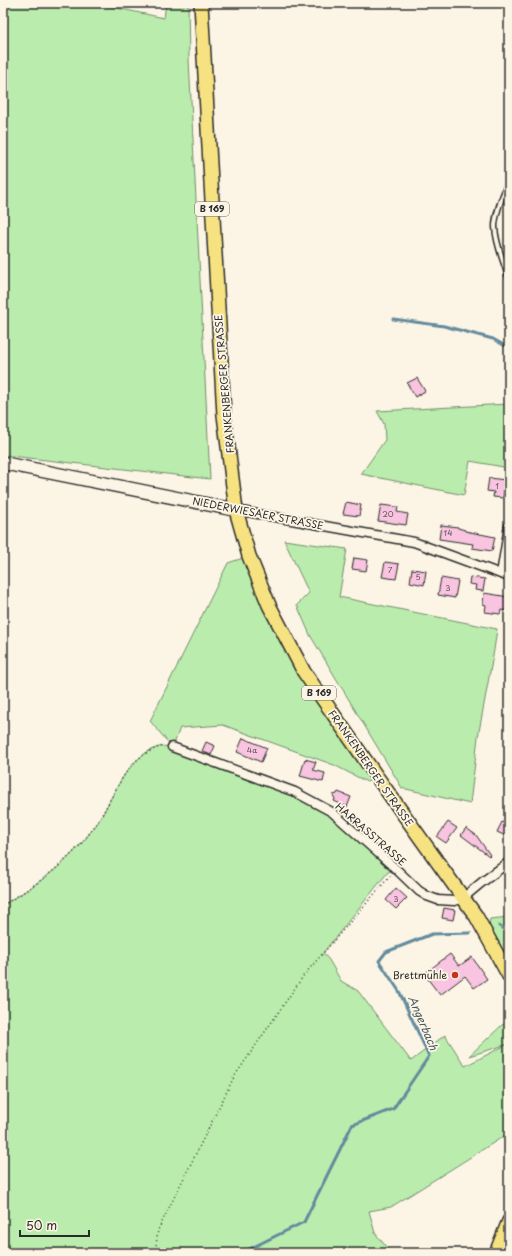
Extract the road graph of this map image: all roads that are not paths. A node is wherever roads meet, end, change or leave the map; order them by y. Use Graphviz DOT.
graph roads {
  1 [pos="201,3"];
  2 [pos="509,179"];
  3 [pos="509,279"];
  4 [pos="3,464"];
  5 [pos="236,510"];
  6 [pos="509,526"];
  7 [pos="501,574"];
  8 [pos="509,577"];
  9 [pos="172,747"];
  10 [pos="509,862"];
  11 [pos="463,898"];
  12 [pos="509,976"];
  13 [pos="509,1222"];
  14 [pos="496,1253"];
  1 -- 5 [label="main road, FRANKENBERGER STRASSE / B 169"];
  2 -- 3 [label="lane"];
  4 -- 5 [label="main road, NIEDERWIESAER STRASSE"];
  5 -- 7 [label="street, NIEDERWIESAER STRASSE"];
  5 -- 11 [label="main road, FRANKENBERGER STRASSE / B 169"];
  6 -- 7 [label="street"];
  7 -- 8 [label="street, NIEDERWIESAER STRASSE"];
  9 -- 11 [label="street, HARRASSTRASSE"];
  10 -- 11 [label="street"];
  11 -- 12 [label="main road, FRANKENBERGER STRASSE / B 169"];
  13 -- 14 [label="main road"];
}
